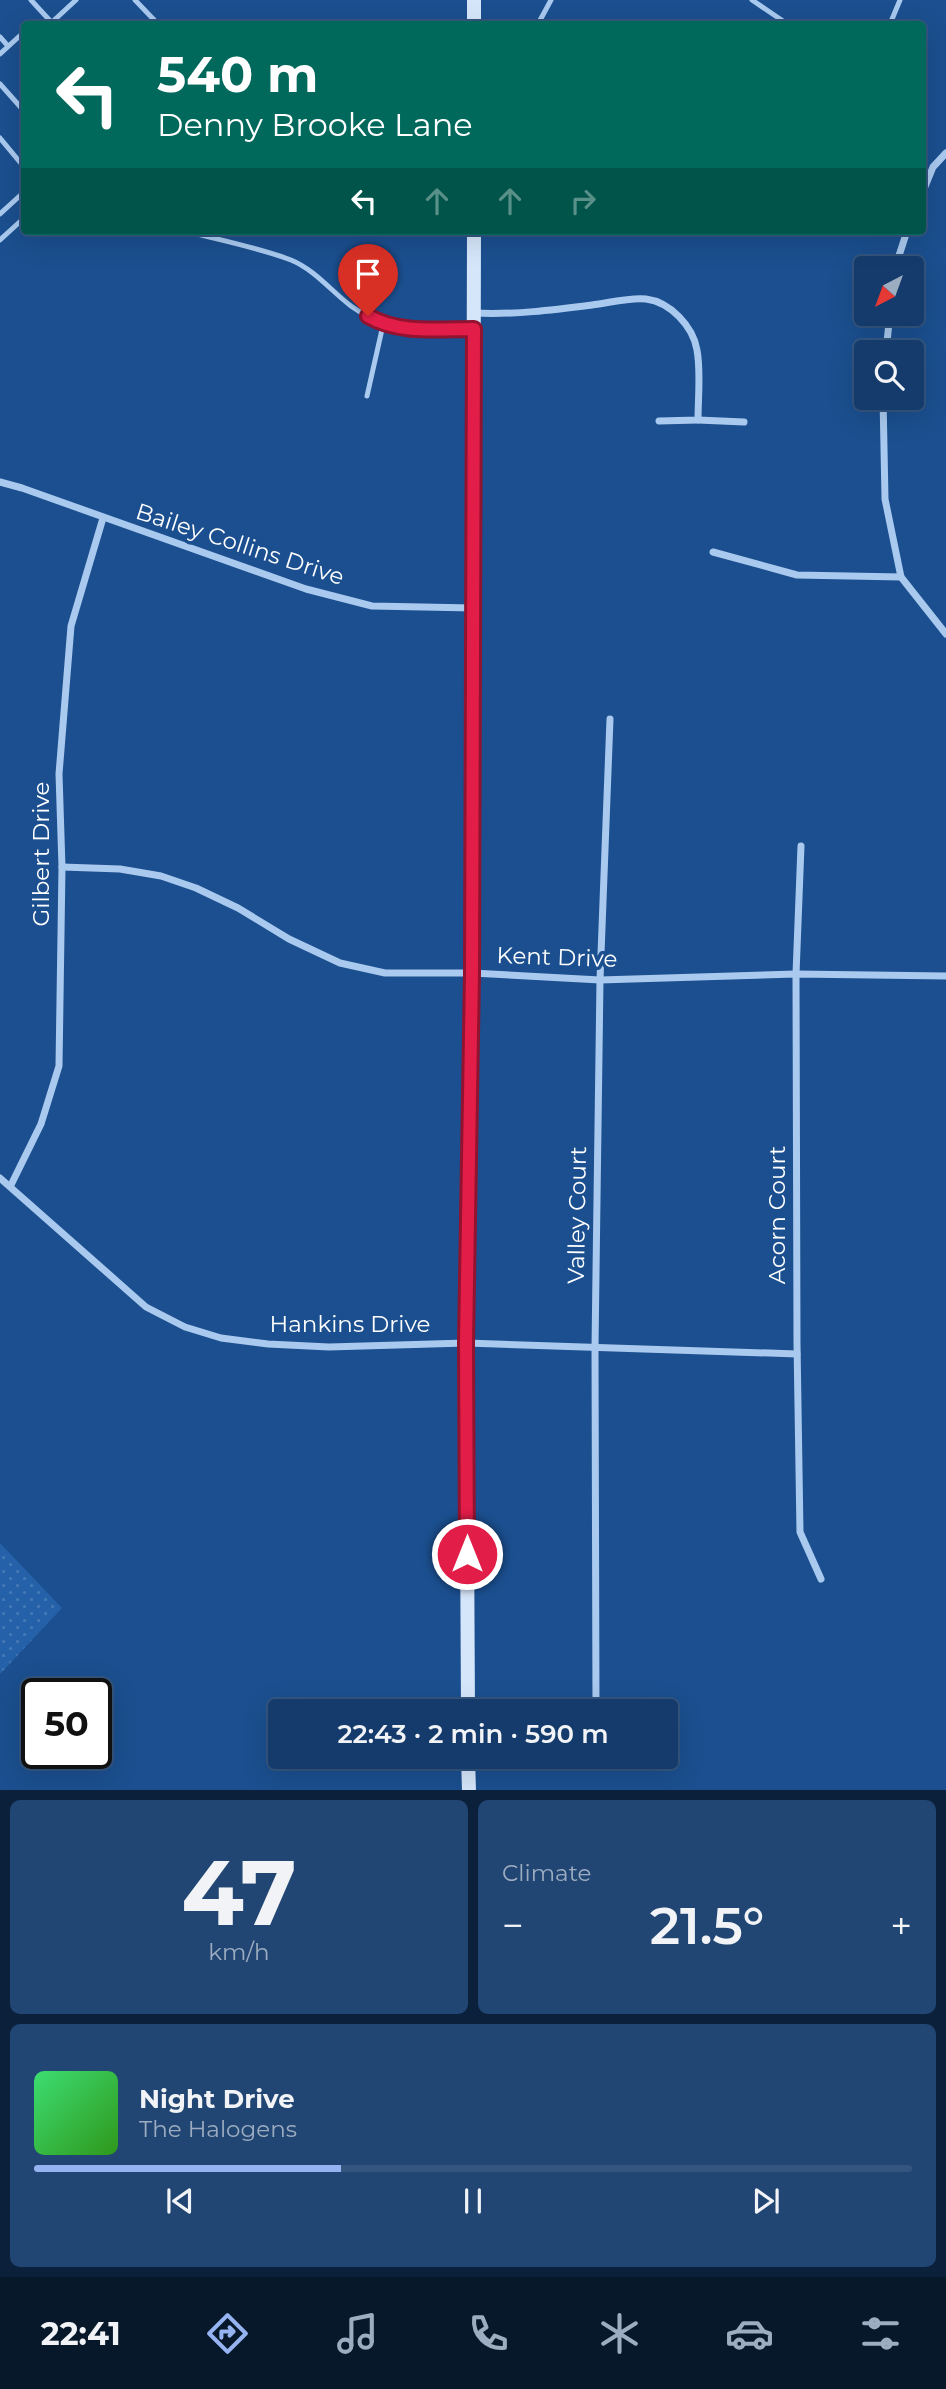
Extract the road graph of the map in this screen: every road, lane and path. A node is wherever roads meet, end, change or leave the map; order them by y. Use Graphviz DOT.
graph roads {
  1 [pos="31,0"];
  2 [pos="76,0"];
  3 [pos="135,0"];
  4 [pos="474,0"];
  5 [pos="551,0"];
  6 [pos="752,0"];
  7 [pos="900,0"];
  8 [pos="49,21"];
  9 [pos="55,21"];
  10 [pos="156,21"];
  11 [pos="474,21"];
  12 [pos="540,21"];
  13 [pos="783,21"];
  14 [pos="891,21"];
  15 [pos="21,35"];
  16 [pos="0,37"];
  17 [pos="8,46"];
  18 [pos="0,54"];
  19 [pos="0,84"];
  20 [pos="21,108"];
  21 [pos="0,138"];
  22 [pos="946,153"];
  23 [pos="21,163"];
  24 [pos="926,184"];
  25 [pos="21,195"];
  26 [pos="0,214"];
  27 [pos="21,221"];
  28 [pos="208,235"];
  29 [pos="474,235"];
  30 [pos="906,235"];
  31 [pos="0,240"];
  32 [pos="899,256"];
  33 [pos="474,313"];
  34 [pos="383,325"];
  35 [pos="474,329"];
  36 [pos="367,396"];
  37 [pos="883,410"];
  38 [pos="698,420"];
  39 [pos="659,421"];
  40 [pos="744,422"];
  41 [pos="0,482"];
  42 [pos="103,518"];
  43 [pos="713,552"];
  44 [pos="901,577"];
  45 [pos="474,608"];
  46 [pos="946,634"];
  47 [pos="610,719"];
  48 [pos="801,846"];
  49 [pos="62,867"];
  50 [pos="472,973"];
  51 [pos="796,974"];
  52 [pos="946,976"];
  53 [pos="600,980"];
  54 [pos="0,1178"];
  55 [pos="11,1185"];
  56 [pos="466,1343"];
  57 [pos="595,1347"];
  58 [pos="797,1354"];
  59 [pos="821,1579"];
  60 [pos="468,1699"];
  61 [pos="596,1699"];
  62 [pos="468,1769"];
  63 [pos="469,1790"];
  1 -- 8 [label="lane"];
  2 -- 9 [label="lane"];
  3 -- 10 [label="lane"];
  4 -- 11 [label="main road"];
  5 -- 12 [label="lane"];
  6 -- 13 [label="lane"];
  7 -- 14 [label="lane"];
  15 -- 17 [label="lane"];
  16 -- 17 [label="lane"];
  17 -- 18 [label="lane"];
  19 -- 20 [label="lane"];
  21 -- 23 [label="lane"];
  22 -- 24 [label="street"];
  25 -- 26 [label="lane"];
  27 -- 31 [label="lane"];
  28 -- 34 [label="lane"];
  29 -- 33 [label="main road"];
  30 -- 32 [label="street"];
  33 -- 35 [label="main road"];
  33 -- 38 [label="street"];
  34 -- 35 [label="lane"];
  34 -- 36 [label="lane"];
  35 -- 45 [label="main road"];
  37 -- 44 [label="street"];
  38 -- 39 [label="street"];
  38 -- 40 [label="street"];
  41 -- 42 [label="street, Bailey Collins Drive"];
  42 -- 45 [label="street, Bailey Collins Drive"];
  42 -- 49 [label="street, Gilbert Drive"];
  43 -- 44 [label="street"];
  44 -- 46 [label="street"];
  45 -- 50 [label="main road"];
  47 -- 53 [label="street, Valley Court"];
  48 -- 51 [label="street, Acorn Court"];
  49 -- 50 [label="street, Kent Drive"];
  49 -- 55 [label="street, Gilbert Drive"];
  50 -- 53 [label="street, Kent Drive"];
  50 -- 56 [label="main road"];
  51 -- 52 [label="street, Kent Drive"];
  51 -- 53 [label="street, Kent Drive"];
  51 -- 58 [label="street, Acorn Court"];
  53 -- 57 [label="street, Valley Court"];
  54 -- 55 [label="street, Hankins Drive"];
  55 -- 56 [label="street, Hankins Drive"];
  56 -- 57 [label="street, Hankins Drive"];
  56 -- 60 [label="main road"];
  57 -- 58 [label="street, Hankins Drive"];
  57 -- 61 [label="street, Valley Court"];
  58 -- 59 [label="street, Acorn Court"];
  62 -- 63 [label="main road"];
}
